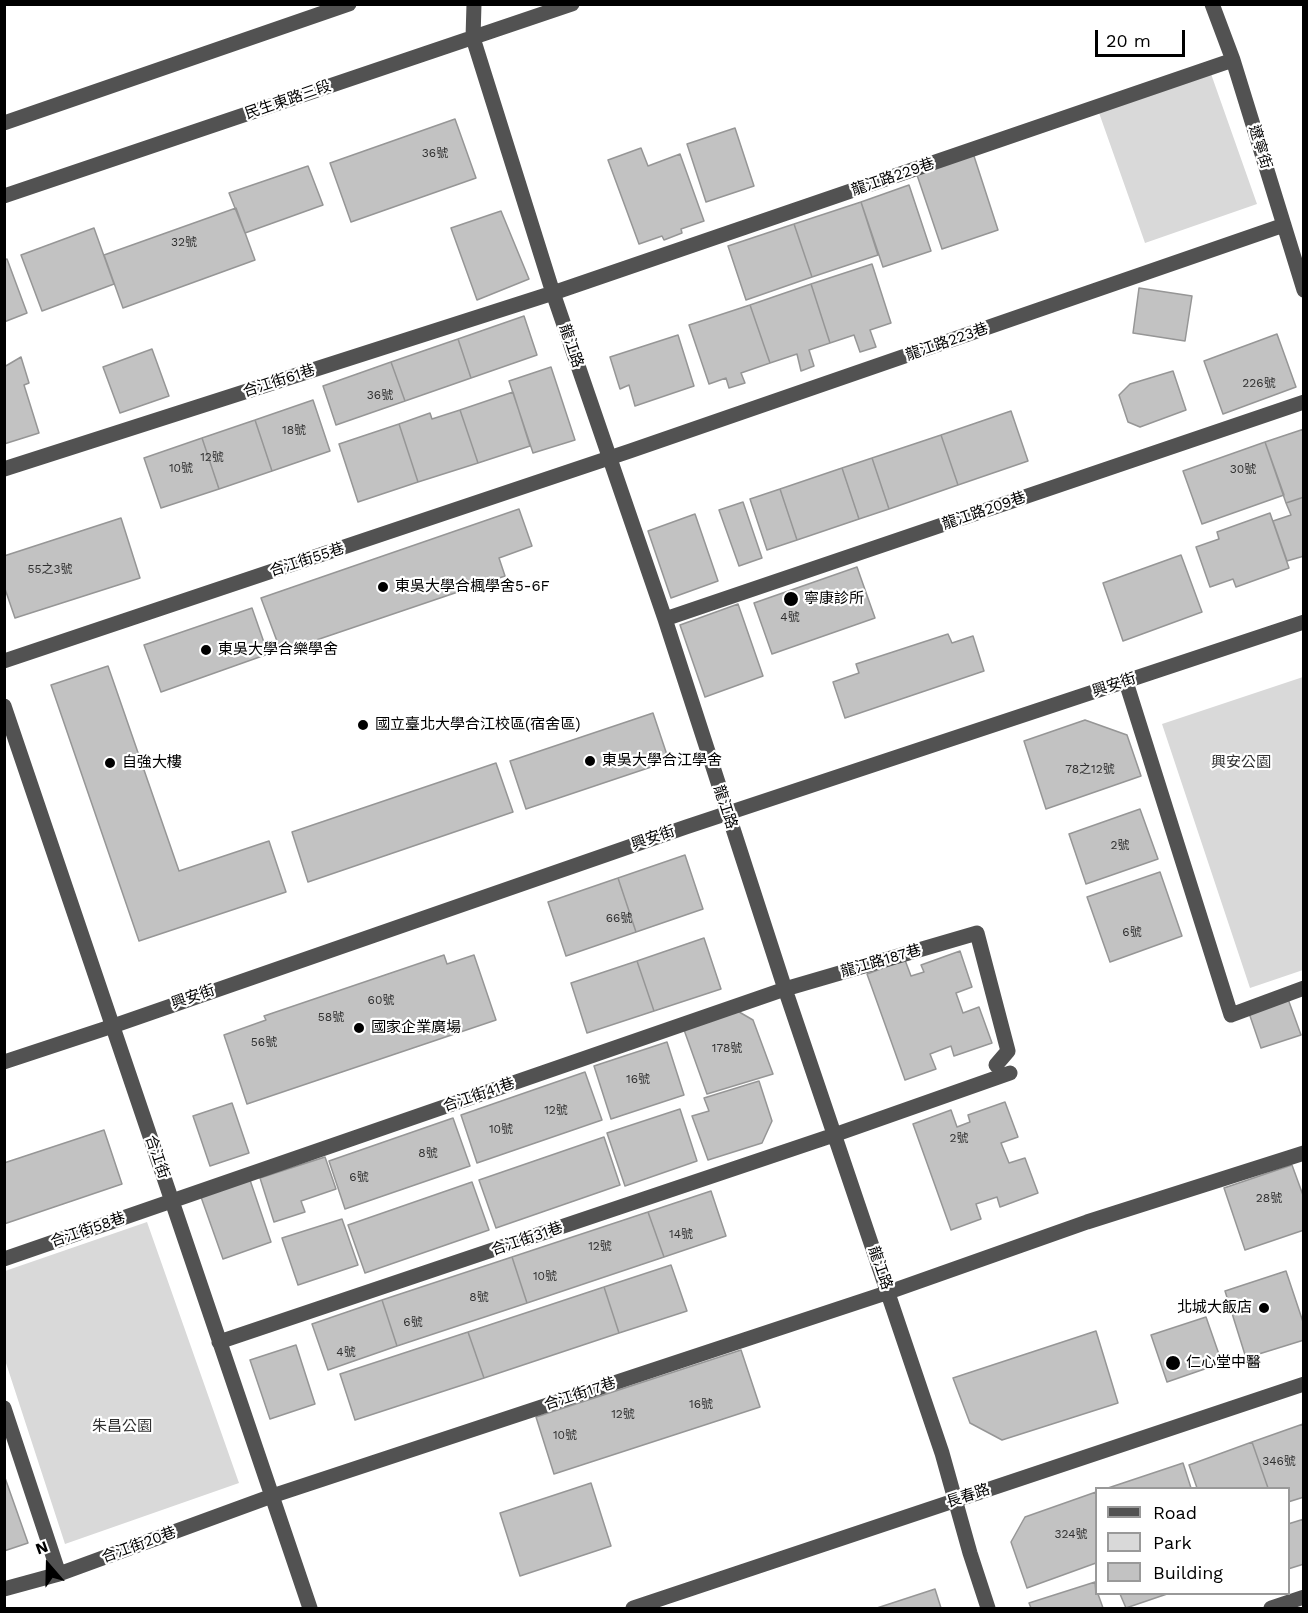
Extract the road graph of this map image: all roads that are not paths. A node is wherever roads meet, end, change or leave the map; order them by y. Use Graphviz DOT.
graph roads {
  1 [pos="349,4"];
  2 [pos="474,4"];
  3 [pos="572,4"];
  4 [pos="1212,4"];
  5 [pos="473,38"];
  6 [pos="1233,60"];
  7 [pos="4,123"];
  8 [pos="4,196"];
  9 [pos="1284,225"];
  10 [pos="1304,290"];
  11 [pos="553,294"];
  12 [pos="1304,402"];
  13 [pos="609,458"];
  14 [pos="4,469"];
  15 [pos="665,619"];
  16 [pos="1304,622"];
  17 [pos="4,661"];
  18 [pos="1126,682"];
  19 [pos="4,706"];
  20 [pos="728,813"];
  21 [pos="1304,988"];
  22 [pos="785,990"];
  23 [pos="113,1026"];
  24 [pos="4,1062"];
  25 [pos="996,1065"];
  26 [pos="1010,1073"];
  27 [pos="834,1135"];
  28 [pos="1304,1153"];
  29 [pos="172,1200"];
  30 [pos="4,1259"];
  31 [pos="889,1292"];
  32 [pos="219,1342"];
  33 [pos="1304,1384"];
  34 [pos="4,1408"];
  35 [pos="8,1426"];
  36 [pos="272,1496"];
  37 [pos="955,1500"];
  38 [pos="59,1574"];
  39 [pos="4,1589"];
  40 [pos="1304,1598"];
  41 [pos="310,1608"];
  42 [pos="633,1608"];
  43 [pos="988,1608"];
  44 [pos="1270,1608"];
  1 -- 7 [label="street"];
  2 -- 5 [label="street, 龍江路"];
  3 -- 5 [label="street, 民生東路三段"];
  4 -- 6 [label="street, 遼寧街"];
  5 -- 8 [label="street, 民生東路三段"];
  5 -- 11 [label="street, 龍江路"];
  6 -- 9 [label="street, 遼寧街"];
  6 -- 11 [label="street, 龍江路229巷"];
  9 -- 10 [label="street, 遼寧街"];
  9 -- 13 [label="street, 龍江路223巷"];
  11 -- 13 [label="street, 龍江路"];
  11 -- 14 [label="street, 合江街61巷"];
  12 -- 15 [label="street, 龍江路209巷"];
  13 -- 15 [label="street, 龍江路"];
  13 -- 17 [label="street, 合江街55巷"];
  15 -- 20 [label="street, 龍江路"];
  16 -- 18 [label="street, 興安街"];
  18 -- 20 [label="street, 興安街"];
  18 -- 21 [label="street"];
  19 -- 23 [label="street, 合江街"];
  20 -- 22 [label="street, 龍江路"];
  20 -- 23 [label="street, 興安街"];
  22 -- 25 [label="street, 龍江路187巷"];
  22 -- 27 [label="street, 龍江路"];
  22 -- 29 [label="street, 合江街41巷"];
  23 -- 24 [label="street, 興安街"];
  23 -- 29 [label="street, 合江街"];
  26 -- 27 [label="street, 合江街31巷"];
  27 -- 31 [label="street, 龍江路"];
  27 -- 32 [label="street, 合江街31巷"];
  28 -- 31 [label="street, 合江街17巷"];
  29 -- 30 [label="street, 合江街58巷"];
  29 -- 32 [label="street, 合江街"];
  31 -- 36 [label="street, 合江街17巷"];
  31 -- 37 [label="street, 龍江路"];
  32 -- 36 [label="street, 合江街"];
  33 -- 37 [label="street, 長春路"];
  34 -- 35 [label="street"];
  35 -- 38 [label="street"];
  36 -- 38 [label="street, 合江街20巷"];
  36 -- 41 [label="street, 合江街"];
  37 -- 42 [label="street, 長春路"];
  37 -- 43 [label="street, 龍江路"];
  38 -- 39 [label="street, 合江街20巷"];
  40 -- 44 [label="street"];
}
